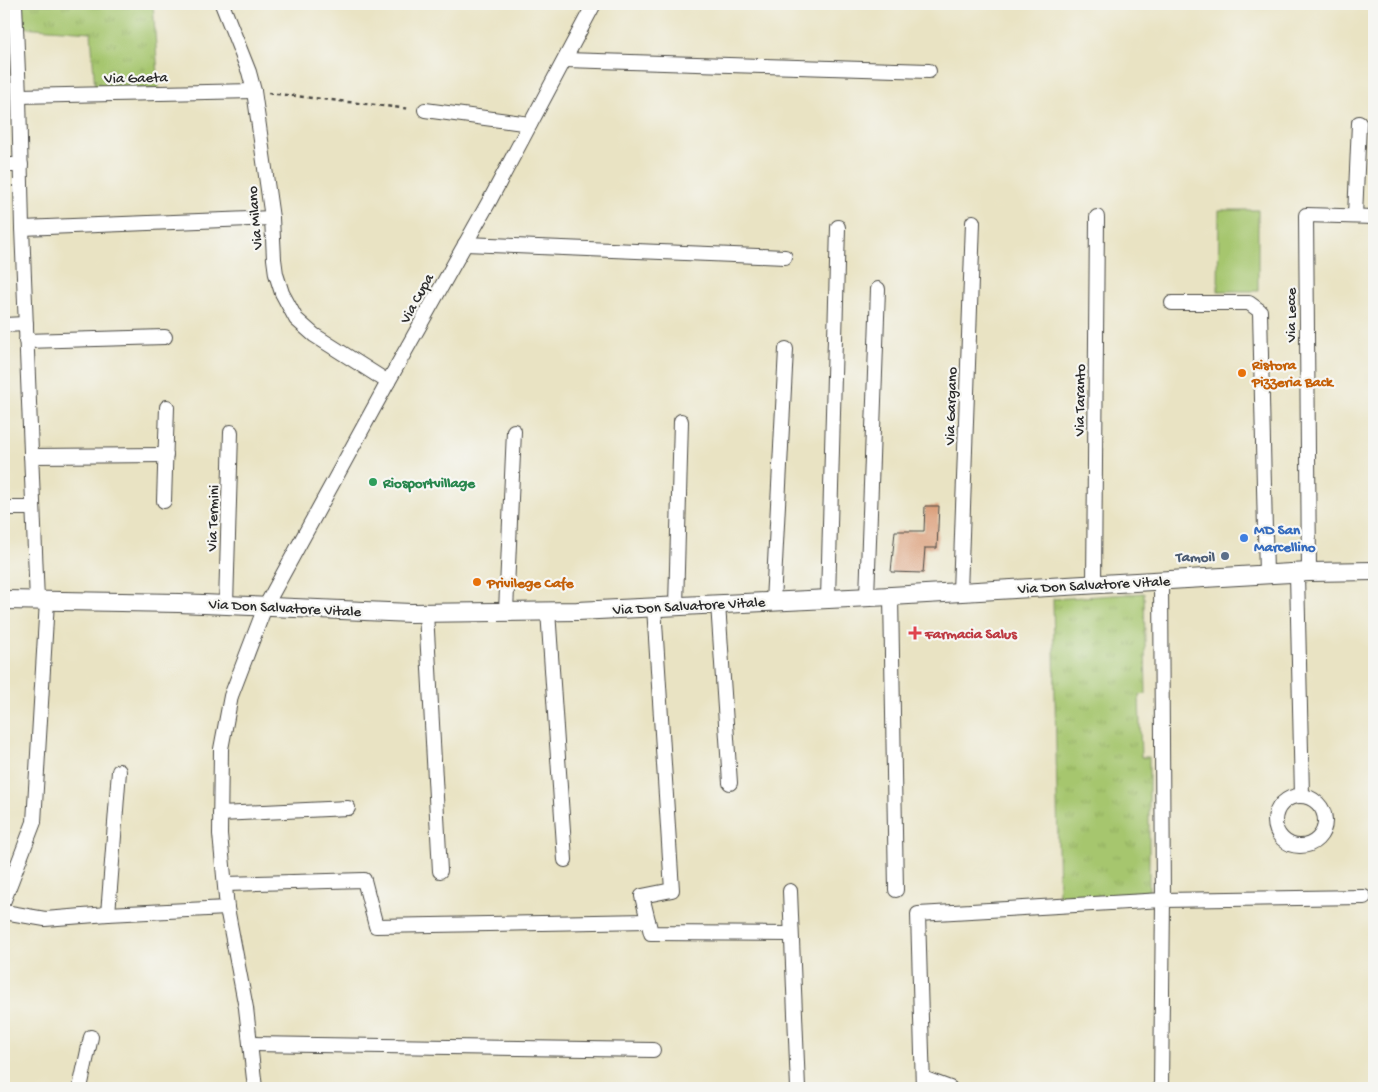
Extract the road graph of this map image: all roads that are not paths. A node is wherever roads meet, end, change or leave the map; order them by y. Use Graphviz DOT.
graph roads {
  1 [pos="15,4"];
  2 [pos="222,4"];
  3 [pos="594,4"];
  4 [pos="565,60"];
  5 [pos="929,71"];
  6 [pos="254,91"];
  7 [pos="20,96"];
  8 [pos="425,110"];
  9 [pos="1359,123"];
  10 [pos="530,124"];
  11 [pos="4,165"];
  12 [pos="21,165"];
  13 [pos="1355,216"];
  14 [pos="1097,217"];
  15 [pos="1374,217"];
  16 [pos="272,218"];
  17 [pos="973,222"];
  18 [pos="838,227"];
  19 [pos="22,228"];
  20 [pos="465,244"];
  21 [pos="785,257"];
  22 [pos="878,289"];
  23 [pos="1172,303"];
  24 [pos="26,324"];
  25 [pos="4,325"];
  26 [pos="165,337"];
  27 [pos="26,341"];
  28 [pos="786,349"];
  29 [pos="388,382"];
  30 [pos="167,407"];
  31 [pos="681,421"];
  32 [pos="514,431"];
  33 [pos="231,432"];
  34 [pos="166,455"];
  35 [pos="31,456"];
  36 [pos="164,501"];
  37 [pos="4,508"];
  38 [pos="33,508"];
  39 [pos="1374,571"];
  40 [pos="1303,573"];
  41 [pos="1266,575"];
  42 [pos="1161,581"];
  43 [pos="1094,584"];
  44 [pos="960,592"];
  45 [pos="891,596"];
  46 [pos="867,597"];
  47 [pos="828,599"];
  48 [pos="4,600"];
  49 [pos="42,601"];
  50 [pos="774,602"];
  51 [pos="718,604"];
  52 [pos="226,605"];
  53 [pos="265,606"];
  54 [pos="676,606"];
  55 [pos="654,607"];
  56 [pos="506,611"];
  57 [pos="548,611"];
  58 [pos="426,613"];
  59 [pos="119,771"];
  60 [pos="730,782"];
  61 [pos="1302,796"];
  62 [pos="348,808"];
  63 [pos="220,814"];
  64 [pos="565,860"];
  65 [pos="440,871"];
  66 [pos="225,884"];
  67 [pos="896,890"];
  68 [pos="790,891"];
  69 [pos="1364,896"];
  70 [pos="4,900"];
  71 [pos="1163,900"];
  72 [pos="227,908"];
  73 [pos="4,912"];
  74 [pos="108,914"];
  75 [pos="648,921"];
  76 [pos="792,934"];
  77 [pos="91,1037"];
  78 [pos="250,1044"];
  79 [pos="653,1050"];
  80 [pos="923,1083"];
  81 [pos="80,1088"];
  82 [pos="255,1088"];
  83 [pos="798,1088"];
  84 [pos="950,1088"];
  85 [pos="1161,1088"];
  1 -- 7 [label="street"];
  2 -- 6 [label="street, Via Milano"];
  3 -- 4 [label="street, Via Cupa"];
  4 -- 5 [label="street"];
  4 -- 10 [label="street, Via Cupa"];
  6 -- 7 [label="street, Via Gaeta"];
  6 -- 16 [label="street, Via Milano"];
  7 -- 12 [label="street"];
  8 -- 10 [label="street"];
  9 -- 13 [label="street"];
  10 -- 20 [label="street, Via Cupa"];
  11 -- 12 [label="street"];
  12 -- 19 [label="street"];
  13 -- 15 [label="street, Via Lecce"];
  13 -- 40 [label="street, Via Lecce"];
  14 -- 43 [label="street, Via Taranto"];
  16 -- 19 [label="street"];
  16 -- 29 [label="street, Via Milano"];
  17 -- 44 [label="street, Via Gargano"];
  18 -- 47 [label="street"];
  19 -- 24 [label="street"];
  20 -- 21 [label="street"];
  20 -- 29 [label="street, Via Cupa"];
  22 -- 46 [label="street"];
  23 -- 41 [label="street"];
  24 -- 25 [label="street"];
  24 -- 27 [label="street"];
  26 -- 27 [label="street"];
  27 -- 35 [label="street"];
  28 -- 50 [label="street"];
  29 -- 53 [label="street, Via Cupa"];
  30 -- 34 [label="street"];
  31 -- 54 [label="street"];
  32 -- 56 [label="street"];
  33 -- 52 [label="street, Via Termini"];
  34 -- 35 [label="street"];
  34 -- 36 [label="street"];
  35 -- 38 [label="street"];
  37 -- 38 [label="street"];
  38 -- 49 [label="street"];
  39 -- 40 [label="street, Via Don Salvatore Vitale"];
  40 -- 41 [label="street, Via Don Salvatore Vitale"];
  40 -- 61 [label="street"];
  41 -- 42 [label="street, Via Don Salvatore Vitale"];
  42 -- 43 [label="street, Via Don Salvatore Vitale"];
  42 -- 71 [label="street"];
  43 -- 44 [label="street, Via Don Salvatore Vitale"];
  44 -- 45 [label="street, Via Don Salvatore Vitale"];
  45 -- 46 [label="street, Via Don Salvatore Vitale"];
  45 -- 67 [label="street"];
  46 -- 47 [label="street, Via Don Salvatore Vitale"];
  47 -- 50 [label="street, Via Don Salvatore Vitale"];
  48 -- 49 [label="street, Via Don Salvatore Vitale"];
  49 -- 52 [label="street, Via Don Salvatore Vitale"];
  49 -- 70 [label="street"];
  50 -- 51 [label="street, Via Don Salvatore Vitale"];
  51 -- 54 [label="street, Via Don Salvatore Vitale"];
  51 -- 60 [label="street"];
  52 -- 53 [label="street, Via Don Salvatore Vitale"];
  53 -- 58 [label="street, Via Don Salvatore Vitale"];
  53 -- 63 [label="street, Via Cupa"];
  54 -- 55 [label="street, Via Don Salvatore Vitale"];
  55 -- 57 [label="street, Via Don Salvatore Vitale"];
  55 -- 75 [label="street"];
  56 -- 57 [label="street, Via Don Salvatore Vitale"];
  56 -- 58 [label="street, Via Don Salvatore Vitale"];
  57 -- 64 [label="street"];
  58 -- 65 [label="street"];
  59 -- 74 [label="street"];
  62 -- 63 [label="street"];
  63 -- 66 [label="street, Via Cupa"];
  66 -- 72 [label="street, Via Cupa"];
  66 -- 75 [label="street"];
  68 -- 76 [label="street"];
  69 -- 71 [label="street"];
  71 -- 80 [label="street"];
  71 -- 85 [label="street"];
  72 -- 74 [label="street"];
  72 -- 78 [label="street, Via Cupa"];
  73 -- 74 [label="street"];
  75 -- 76 [label="street"];
  76 -- 83 [label="street"];
  77 -- 81 [label="street"];
  78 -- 79 [label="street"];
  78 -- 82 [label="street, Via Cupa"];
  80 -- 84 [label="street"];
}
